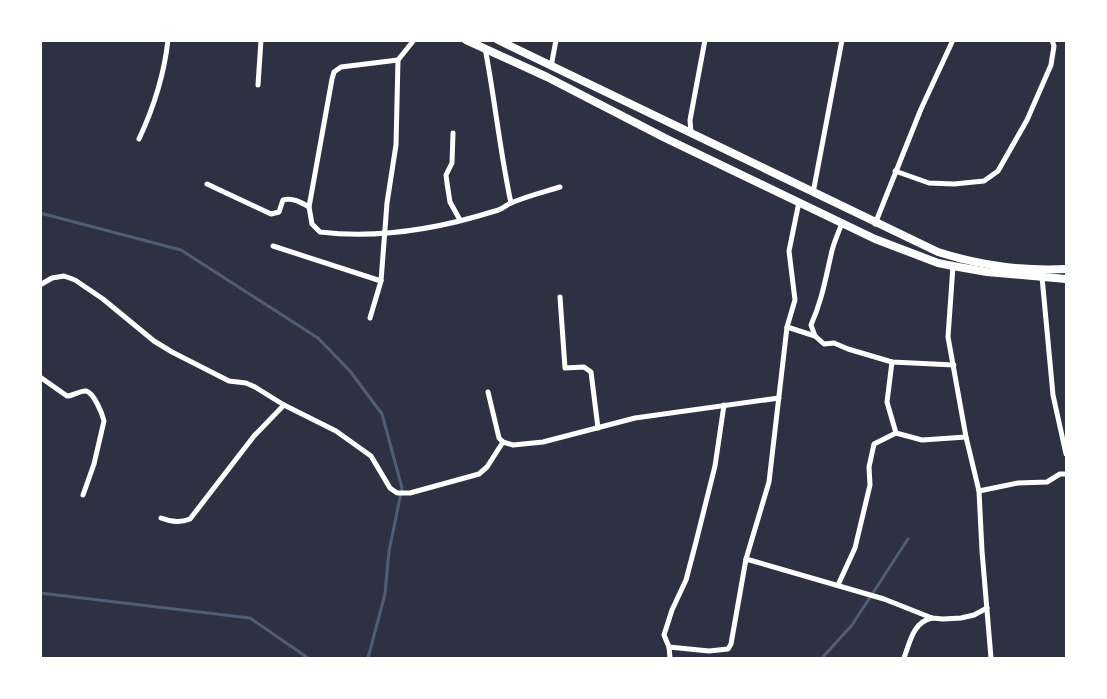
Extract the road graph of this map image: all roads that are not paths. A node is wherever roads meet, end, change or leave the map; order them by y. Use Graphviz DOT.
graph roads {
  1 [pos="168,40"];
  2 [pos="261,40"];
  3 [pos="414,40"];
  4 [pos="466,40"];
  5 [pos="498,40"];
  6 [pos="556,40"];
  7 [pos="705,40"];
  8 [pos="842,40"];
  9 [pos="953,40"];
  10 [pos="1052,40"];
  11 [pos="485,48"];
  12 [pos="398,60"];
  13 [pos="550,67"];
  14 [pos="258,85"];
  15 [pos="453,132"];
  16 [pos="691,134"];
  17 [pos="139,139"];
  18 [pos="895,171"];
  19 [pos="207,184"];
  20 [pos="560,187"];
  21 [pos="813,193"];
  22 [pos="798,202"];
  23 [pos="511,203"];
  24 [pos="309,207"];
  25 [pos="460,220"];
  26 [pos="842,223"];
  27 [pos="875,224"];
  28 [pos="385,235"];
  29 [pos="273,246"];
  30 [pos="953,266"];
  31 [pos="1066,269"];
  32 [pos="1042,277"];
  33 [pos="1066,279"];
  34 [pos="381,281"];
  35 [pos="40,285"];
  36 [pos="560,297"];
  37 [pos="370,318"];
  38 [pos="787,327"];
  39 [pos="815,336"];
  40 [pos="892,362"];
  41 [pos="954,365"];
  42 [pos="40,377"];
  43 [pos="488,392"];
  44 [pos="780,398"];
  45 [pos="284,405"];
  46 [pos="724,405"];
  47 [pos="598,428"];
  48 [pos="896,433"];
  49 [pos="966,437"];
  50 [pos="503,442"];
  51 [pos="1066,454"];
  52 [pos="1066,474"];
  53 [pos="980,491"];
  54 [pos="83,495"];
  55 [pos="162,518"];
  56 [pos="746,559"];
  57 [pos="838,585"];
  58 [pos="987,608"];
  59 [pos="932,618"];
  60 [pos="669,647"];
  61 [pos="670,658"];
  62 [pos="904,658"];
  63 [pos="991,658"];
  1 -- 17 [label="street"];
  2 -- 14 [label="street"];
  3 -- 12 [label="street"];
  4 -- 11 [label="main road"];
  5 -- 13 [label="main road"];
  6 -- 13 [label="street"];
  7 -- 16 [label="street"];
  8 -- 21 [label="street"];
  9 -- 18 [label="street"];
  10 -- 18 [label="street"];
  11 -- 22 [label="main road"];
  11 -- 23 [label="street"];
  12 -- 24 [label="street"];
  12 -- 28 [label="street"];
  13 -- 16 [label="main road"];
  15 -- 25 [label="street"];
  16 -- 21 [label="main road"];
  18 -- 27 [label="street"];
  19 -- 24 [label="street"];
  20 -- 23 [label="street"];
  21 -- 27 [label="main road"];
  22 -- 26 [label="main road"];
  22 -- 38 [label="street"];
  23 -- 25 [label="street"];
  24 -- 28 [label="street"];
  25 -- 28 [label="street"];
  26 -- 30 [label="main road"];
  26 -- 39 [label="street"];
  27 -- 31 [label="main road"];
  28 -- 34 [label="street"];
  29 -- 34 [label="street"];
  30 -- 32 [label="main road"];
  30 -- 41 [label="street"];
  32 -- 33 [label="main road"];
  32 -- 51 [label="street"];
  34 -- 37 [label="street"];
  35 -- 45 [label="street"];
  36 -- 47 [label="street"];
  38 -- 39 [label="street"];
  38 -- 44 [label="street"];
  39 -- 40 [label="street"];
  40 -- 41 [label="street"];
  40 -- 48 [label="street"];
  41 -- 49 [label="street"];
  42 -- 54 [label="street"];
  43 -- 50 [label="street"];
  44 -- 46 [label="street"];
  44 -- 56 [label="street"];
  45 -- 50 [label="street"];
  45 -- 55 [label="street"];
  46 -- 47 [label="street"];
  46 -- 60 [label="street"];
  47 -- 50 [label="street"];
  48 -- 49 [label="street"];
  48 -- 57 [label="street"];
  49 -- 53 [label="street"];
  52 -- 53 [label="street"];
  53 -- 58 [label="street"];
  56 -- 57 [label="street"];
  56 -- 60 [label="street"];
  57 -- 59 [label="street"];
  58 -- 59 [label="street"];
  58 -- 63 [label="street"];
  59 -- 62 [label="street"];
  60 -- 61 [label="street"];
}
